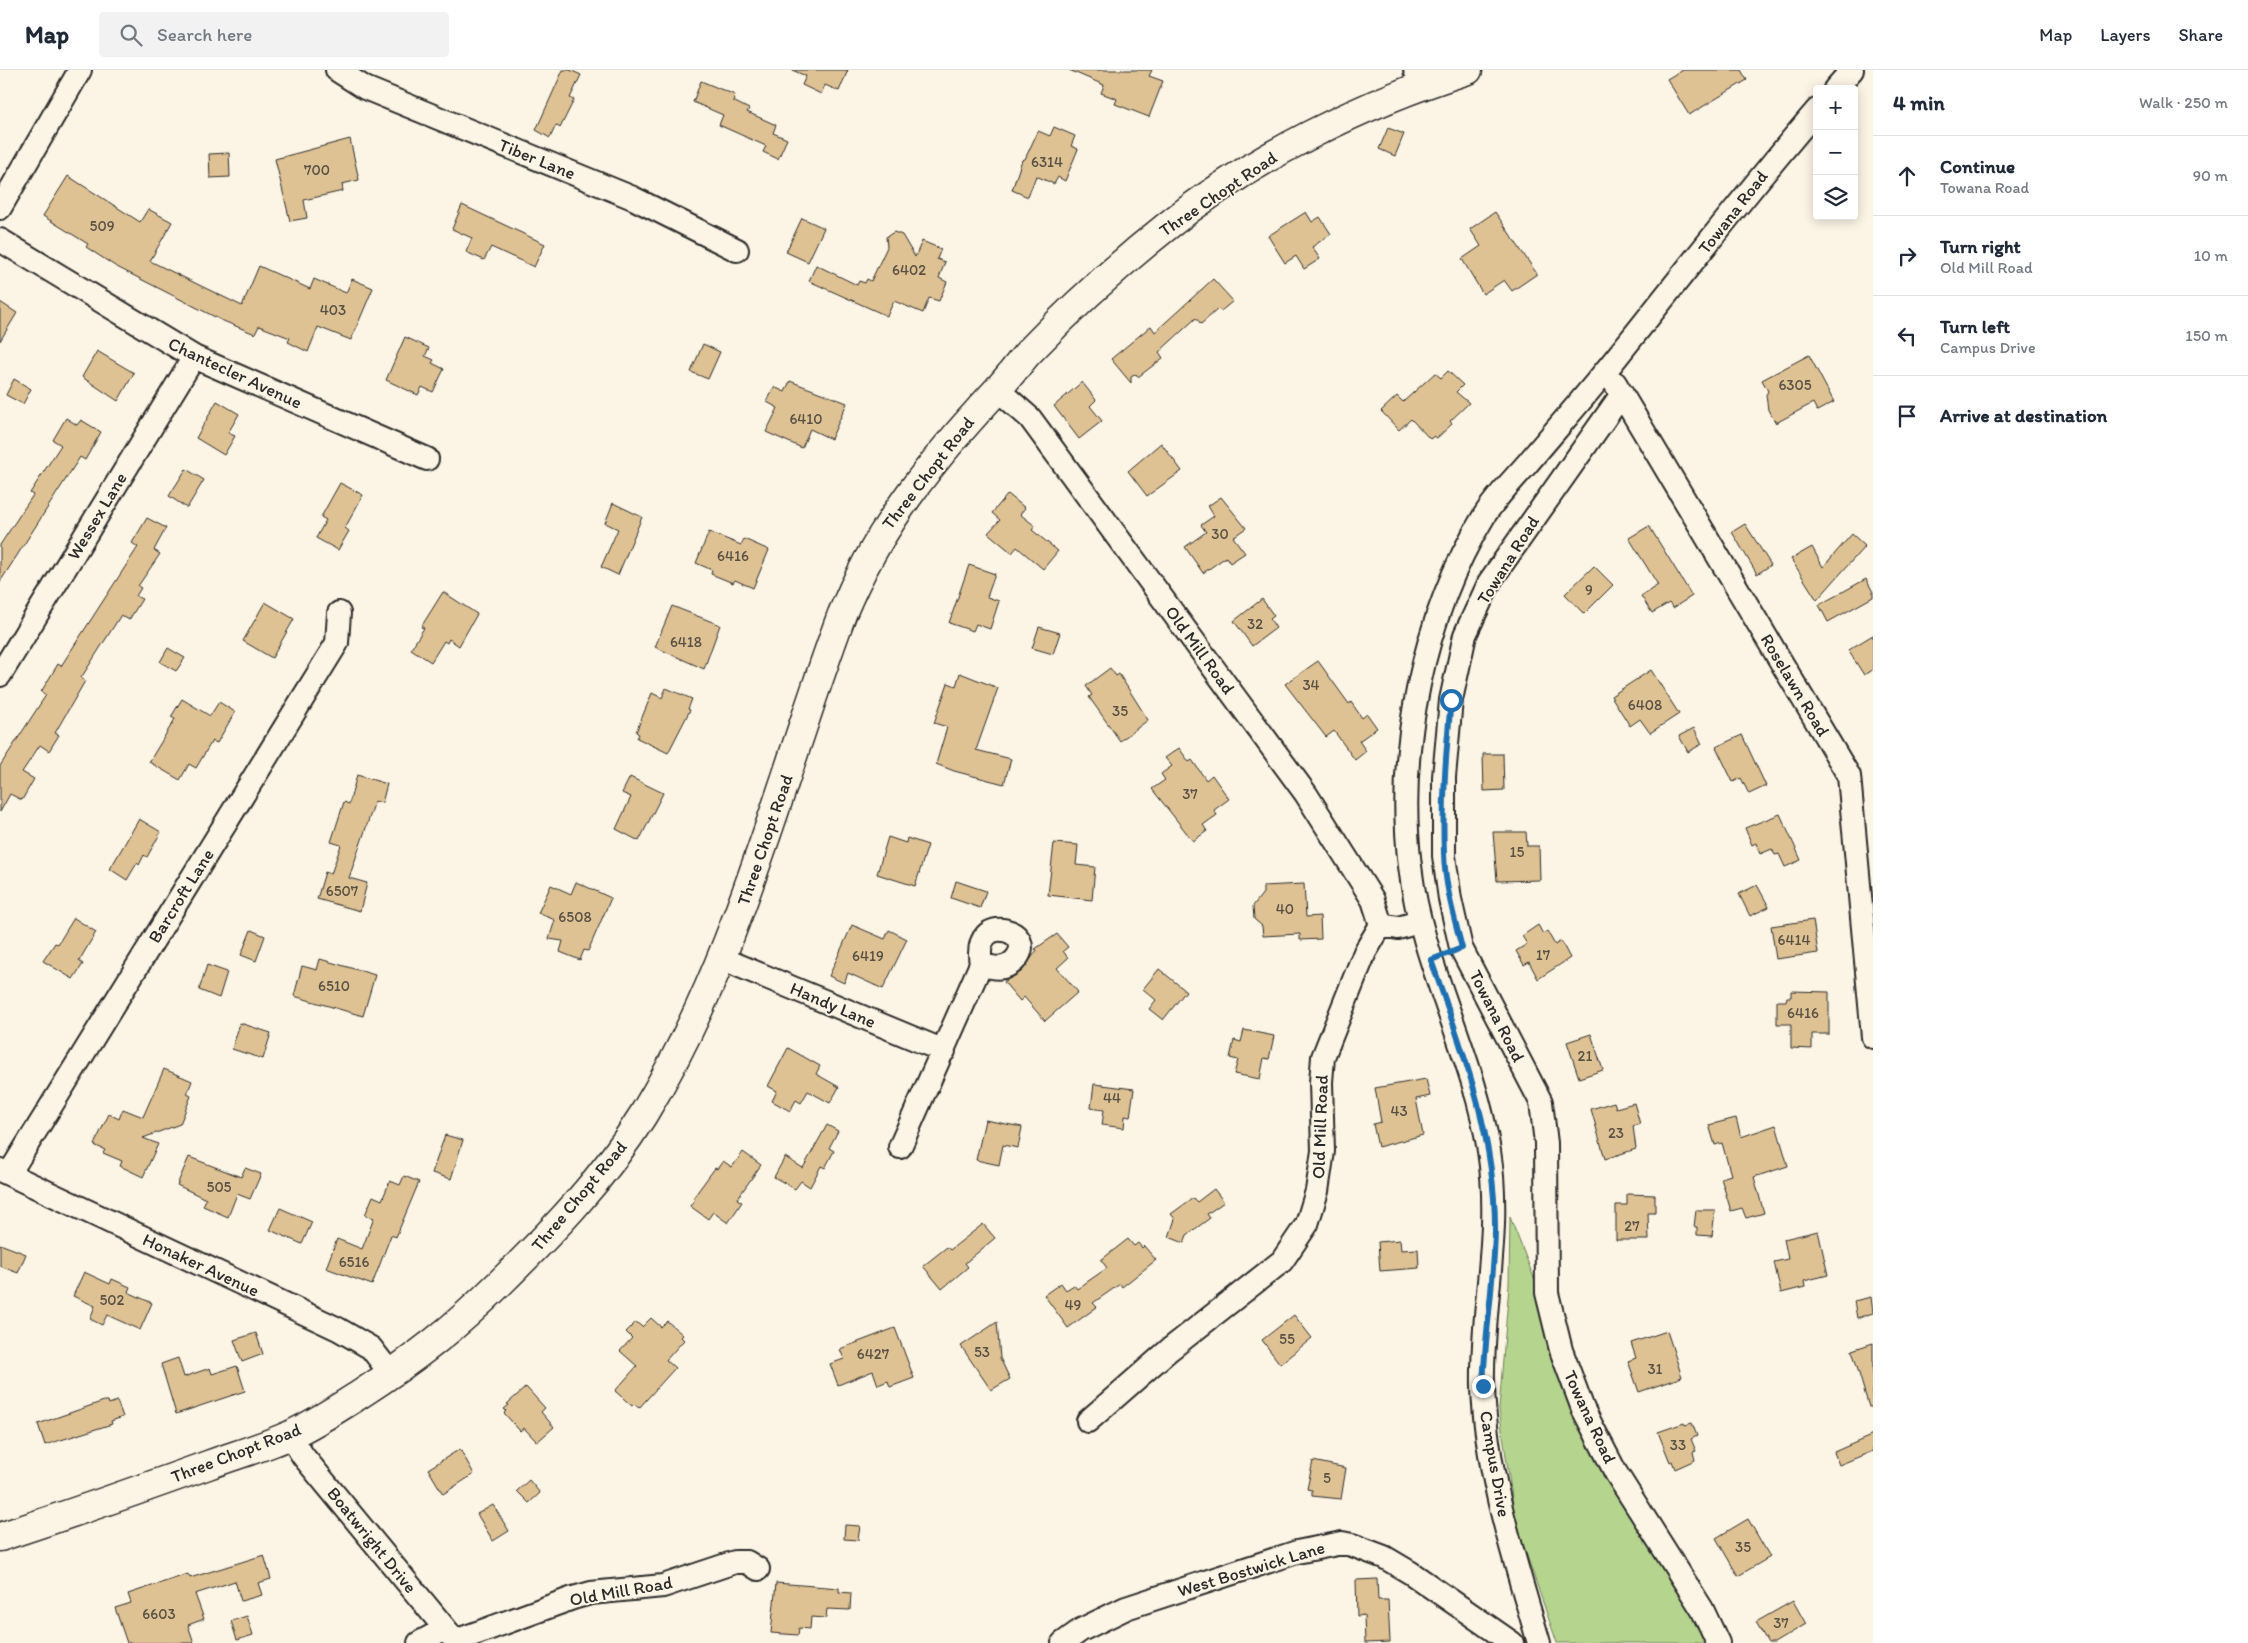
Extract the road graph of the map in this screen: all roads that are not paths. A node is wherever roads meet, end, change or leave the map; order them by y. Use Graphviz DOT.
graph roads {
  1 [pos="80,70"];
  2 [pos="337,70"];
  3 [pos="1468,70"];
  4 [pos="1852,70"];
  5 [pos="1420,77"];
  6 [pos="1839,85"];
  7 [pos="1813,115"];
  8 [pos="0,208"];
  9 [pos="0,240"];
  10 [pos="737,250"];
  11 [pos="194,357"];
  12 [pos="1607,369"];
  13 [pos="997,389"];
  14 [pos="1622,394"];
  15 [pos="427,459"];
  16 [pos="339,613"];
  17 [pos="0,675"];
  18 [pos="1419,922"];
  19 [pos="1381,925"];
  20 [pos="1462,948"];
  21 [pos="723,959"];
  22 [pos="1431,960"];
  23 [pos="982,964"];
  24 [pos="1870,973"];
  25 [pos="1873,1036"];
  26 [pos="944,1051"];
  27 [pos="900,1147"];
  28 [pos="5,1172"];
  29 [pos="391,1374"];
  30 [pos="1088,1421"];
  31 [pos="290,1435"];
  32 [pos="0,1537"];
  33 [pos="758,1569"];
  34 [pos="452,1638"];
  35 [pos="419,1643"];
  36 [pos="1063,1643"];
  37 [pos="1512,1643"];
  38 [pos="1539,1643"];
  39 [pos="1718,1643"];
  1 -- 8 [label="street"];
  2 -- 10 [label="street, Tiber Lane"];
  3 -- 5 [label="main road, Three Chopt Road"];
  4 -- 6 [label="street"];
  5 -- 13 [label="main road, Three Chopt Road"];
  7 -- 12 [label="street, Towana Road"];
  9 -- 11 [label="street, Chantecler Avenue"];
  11 -- 15 [label="street, Chantecler Avenue"];
  11 -- 17 [label="street, Wessex Lane"];
  12 -- 14 [label="street, Roselawn Road"];
  12 -- 18 [label="street, Towana Road"];
  13 -- 19 [label="street, Old Mill Road"];
  13 -- 21 [label="main road, Three Chopt Road"];
  14 -- 20 [label="street, Towana Road"];
  14 -- 24 [label="street, Roselawn Road"];
  16 -- 28 [label="street, Barcroft Lane"];
  18 -- 19 [label="street"];
  18 -- 22 [label="street, Towana Road"];
  19 -- 30 [label="street, Old Mill Road"];
  20 -- 22 [label="street"];
  20 -- 39 [label="street, Towana Road"];
  21 -- 26 [label="street, Handy Lane"];
  21 -- 29 [label="main road, Three Chopt Road"];
  22 -- 38 [label="street, Campus Drive"];
  23 -- 26 [label="street"];
  24 -- 25 [label="street, Roselawn Road"];
  26 -- 27 [label="street"];
  28 -- 29 [label="street, Honaker Avenue"];
  29 -- 31 [label="main road, Three Chopt Road"];
  31 -- 32 [label="main road, Three Chopt Road"];
  31 -- 34 [label="street, Boatwright Drive"];
  33 -- 34 [label="street, Old Mill Road"];
  34 -- 35 [label="street, Old Mill Road"];
  36 -- 37 [label="street, West Bostwick Lane"];
}
